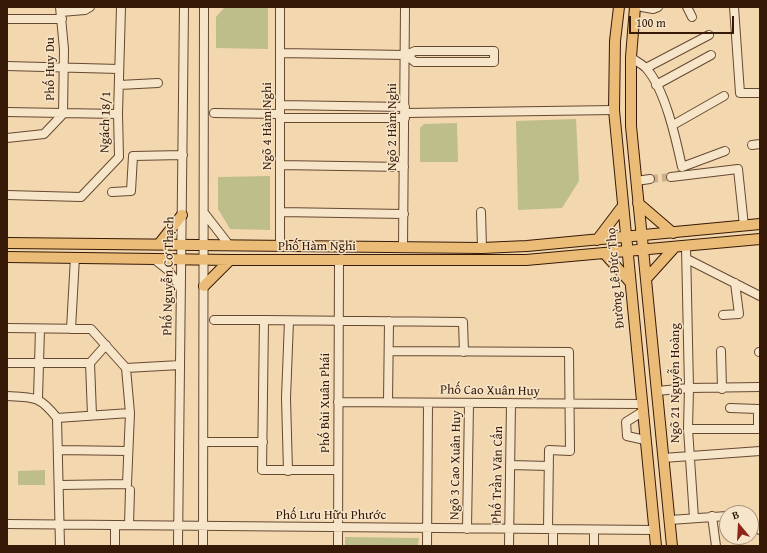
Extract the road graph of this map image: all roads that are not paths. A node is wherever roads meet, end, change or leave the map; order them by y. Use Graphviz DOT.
graph roads {
  1 [pos="90,7"];
  2 [pos="121,7"];
  3 [pos="184,7"];
  4 [pos="204,7"];
  5 [pos="280,7"];
  6 [pos="406,7"];
  7 [pos="619,7"];
  8 [pos="636,7"];
  9 [pos="642,7"];
  10 [pos="658,7"];
  11 [pos="687,7"];
  12 [pos="734,7"];
  13 [pos="61,13"];
  14 [pos="692,17"];
  15 [pos="7,19"];
  16 [pos="709,35"];
  17 [pos="280,53"];
  18 [pos="406,55"];
  19 [pos="712,55"];
  20 [pos="631,57"];
  21 [pos="7,66"];
  22 [pos="63,67"];
  23 [pos="646,68"];
  24 [pos="119,69"];
  25 [pos="158,83"];
  26 [pos="119,85"];
  27 [pos="656,85"];
  28 [pos="760,93"];
  29 [pos="724,96"];
  30 [pos="280,105"];
  31 [pos="614,110"];
  32 [pos="7,112"];
  33 [pos="214,113"];
  34 [pos="405,113"];
  35 [pos="63,114"];
  36 [pos="118,114"];
  37 [pos="280,116"];
  38 [pos="673,125"];
  39 [pos="7,138"];
  40 [pos="725,151"];
  41 [pos="183,155"];
  42 [pos="280,164"];
  43 [pos="404,167"];
  44 [pos="671,176"];
  45 [pos="650,179"];
  46 [pos="636,181"];
  47 [pos="112,192"];
  48 [pos="7,195"];
  49 [pos="638,203"];
  50 [pos="622,207"];
  51 [pos="280,212"];
  52 [pos="481,212"];
  53 [pos="205,214"];
  54 [pos="404,214"];
  55 [pos="182,215"];
  56 [pos="760,224"];
  57 [pos="744,226"];
  58 [pos="674,233"];
  59 [pos="642,236"];
  60 [pos="626,237"];
  61 [pos="760,239"];
  62 [pos="597,240"];
  63 [pos="7,243"];
  64 [pos="159,244"];
  65 [pos="181,244"];
  66 [pos="205,245"];
  67 [pos="229,245"];
  68 [pos="280,245"];
  69 [pos="403,247"];
  70 [pos="686,247"];
  71 [pos="461,248"];
  72 [pos="482,248"];
  73 [pos="674,248"];
  74 [pos="627,250"];
  75 [pos="643,250"];
  76 [pos="604,253"];
  77 [pos="7,257"];
  78 [pos="75,257"];
  79 [pos="154,258"];
  80 [pos="180,258"];
  81 [pos="204,259"];
  82 [pos="687,259"];
  83 [pos="230,260"];
  84 [pos="339,260"];
  85 [pos="462,260"];
  86 [pos="646,279"];
  87 [pos="630,282"];
  88 [pos="736,284"];
  89 [pos="204,286"];
  90 [pos="180,287"];
  91 [pos="760,296"];
  92 [pos="724,316"];
  93 [pos="339,319"];
  94 [pos="214,320"];
  95 [pos="264,320"];
  96 [pos="289,321"];
  97 [pos="389,321"];
  98 [pos="7,328"];
  99 [pos="71,328"];
  100 [pos="40,329"];
  101 [pos="106,345"];
  102 [pos="721,351"];
  103 [pos="389,352"];
  104 [pos="464,352"];
  105 [pos="7,363"];
  106 [pos="39,363"];
  107 [pos="90,363"];
  108 [pos="180,365"];
  109 [pos="126,368"];
  110 [pos="760,387"];
  111 [pos="690,388"];
  112 [pos="722,389"];
  113 [pos="656,391"];
  114 [pos="7,396"];
  115 [pos="38,398"];
  116 [pos="338,402"];
  117 [pos="388,402"];
  118 [pos="428,403"];
  119 [pos="469,403"];
  120 [pos="511,403"];
  121 [pos="570,404"];
  122 [pos="759,407"];
  123 [pos="642,408"];
  124 [pos="730,408"];
  125 [pos="130,414"];
  126 [pos="92,415"];
  127 [pos="57,418"];
  128 [pos="688,429"];
  129 [pos="759,430"];
  130 [pos="645,440"];
  131 [pos="208,442"];
  132 [pos="263,442"];
  133 [pos="58,450"];
  134 [pos="128,451"];
  135 [pos="760,451"];
  136 [pos="689,456"];
  137 [pos="663,458"];
  138 [pos="510,465"];
  139 [pos="549,466"];
  140 [pos="338,470"];
  141 [pos="288,471"];
  142 [pos="60,485"];
  143 [pos="128,487"];
  144 [pos="712,516"];
  145 [pos="719,516"];
  146 [pos="694,518"];
  147 [pos="670,520"];
  148 [pos="7,524"];
  149 [pos="60,525"];
  150 [pos="115,525"];
  151 [pos="129,525"];
  152 [pos="178,527"];
  153 [pos="203,527"];
  154 [pos="338,528"];
  155 [pos="427,528"];
  156 [pos="467,529"];
  157 [pos="509,529"];
  158 [pos="551,529"];
  159 [pos="594,530"];
  160 [pos="654,530"];
  161 [pos="60,546"];
  162 [pos="115,546"];
  163 [pos="178,546"];
  164 [pos="203,546"];
  165 [pos="338,546"];
  166 [pos="427,546"];
  167 [pos="509,546"];
  168 [pos="553,546"];
  169 [pos="594,546"];
  170 [pos="656,546"];
  171 [pos="672,546"];
  172 [pos="716,546"];
  1 -- 13 [label="street"];
  2 -- 24 [label="street, Ngách 18/1"];
  3 -- 41 [label="street, Phố Nguyễn Cơ Thạch"];
  4 -- 53 [label="street"];
  5 -- 17 [label="street, Ngõ 4 Hàm Nghi"];
  6 -- 18 [label="street, Ngõ 2 Hàm Nghi"];
  7 -- 31 [label="main road, Đường Lê Đức Thọ"];
  8 -- 20 [label="main road"];
  9 -- 10 [label="street"];
  11 -- 14 [label="street"];
  12 -- 28 [label="street"];
  13 -- 15 [label="street"];
  13 -- 22 [label="street, Phố Huy Du"];
  16 -- 23 [label="street"];
  17 -- 18 [label="street"];
  17 -- 30 [label="street, Ngõ 4 Hàm Nghi"];
  18 -- 18 [label="street"];
  18 -- 34 [label="street, Ngõ 2 Hàm Nghi"];
  19 -- 27 [label="street"];
  20 -- 23 [label="street"];
  20 -- 46 [label="main road"];
  21 -- 22 [label="street"];
  22 -- 24 [label="street"];
  22 -- 35 [label="street, Phố Huy Du"];
  23 -- 27 [label="street"];
  24 -- 26 [label="street, Ngách 18/1"];
  25 -- 26 [label="street"];
  26 -- 36 [label="street, Ngách 18/1"];
  27 -- 38 [label="street"];
  29 -- 38 [label="street"];
  30 -- 34 [label="street"];
  30 -- 37 [label="street, Ngõ 4 Hàm Nghi"];
  31 -- 34 [label="street"];
  31 -- 50 [label="main road, Đường Lê Đức Thọ"];
  32 -- 35 [label="street"];
  33 -- 37 [label="street"];
  34 -- 37 [label="street"];
  34 -- 43 [label="street, Ngõ 2 Hàm Nghi"];
  35 -- 36 [label="street"];
  35 -- 39 [label="street, Phố Huy Du"];
  36 -- 48 [label="street, Ngách 18/1"];
  37 -- 42 [label="street, Ngõ 4 Hàm Nghi"];
  38 -- 40 [label="street"];
  41 -- 47 [label="street"];
  41 -- 55 [label="street, Phố Nguyễn Cơ Thạch"];
  42 -- 43 [label="street"];
  42 -- 51 [label="street, Ngõ 4 Hàm Nghi"];
  43 -- 54 [label="street, Ngõ 2 Hàm Nghi"];
  44 -- 57 [label="street"];
  45 -- 46 [label="street"];
  46 -- 49 [label="main road"];
  49 -- 58 [label="main road"];
  49 -- 59 [label="main road"];
  50 -- 60 [label="main road, Đường Lê Đức Thọ"];
  50 -- 62 [label="main road"];
  51 -- 54 [label="street"];
  51 -- 68 [label="street, Ngõ 4 Hàm Nghi"];
  52 -- 72 [label="street"];
  53 -- 66 [label="street"];
  53 -- 67 [label="street"];
  54 -- 69 [label="street, Ngõ 2 Hàm Nghi"];
  55 -- 64 [label="main road"];
  55 -- 65 [label="street, Phố Nguyễn Cơ Thạch"];
  56 -- 57 [label="main road, Phố Hàm Nghi"];
  57 -- 58 [label="main road, Phố Hàm Nghi"];
  58 -- 59 [label="main road, Phố Hàm Nghi"];
  59 -- 60 [label="main road, Phố Hàm Nghi"];
  59 -- 75 [label="main road"];
  60 -- 62 [label="main road, Phố Hàm Nghi"];
  60 -- 74 [label="main road, Đường Lê Đức Thọ"];
  61 -- 70 [label="main road, Phố Hàm Nghi"];
  62 -- 72 [label="main road, Phố Hàm Nghi"];
  63 -- 64 [label="main road, Phố Hàm Nghi"];
  64 -- 65 [label="main road, Phố Hàm Nghi"];
  65 -- 66 [label="main road, Phố Hàm Nghi"];
  65 -- 80 [label="street, Phố Nguyễn Cơ Thạch"];
  66 -- 67 [label="main road, Phố Hàm Nghi"];
  66 -- 81 [label="street"];
  67 -- 68 [label="main road, Phố Hàm Nghi"];
  68 -- 69 [label="main road, Phố Hàm Nghi"];
  69 -- 71 [label="main road, Phố Hàm Nghi"];
  70 -- 73 [label="main road, Phố Hàm Nghi"];
  70 -- 82 [label="street, Ngõ 21 Nguyễn Hoàng"];
  71 -- 72 [label="main road, Phố Hàm Nghi"];
  71 -- 85 [label="street"];
  73 -- 75 [label="main road, Phố Hàm Nghi"];
  73 -- 86 [label="main road"];
  74 -- 75 [label="main road, Phố Hàm Nghi"];
  74 -- 76 [label="main road, Phố Hàm Nghi"];
  74 -- 87 [label="main road, Đường Lê Đức Thọ"];
  75 -- 86 [label="main road"];
  76 -- 85 [label="main road, Phố Hàm Nghi"];
  76 -- 87 [label="main road"];
  77 -- 78 [label="main road, Phố Hàm Nghi"];
  78 -- 79 [label="main road, Phố Hàm Nghi"];
  78 -- 99 [label="street"];
  79 -- 80 [label="main road, Phố Hàm Nghi"];
  79 -- 90 [label="street"];
  80 -- 81 [label="main road, Phố Hàm Nghi"];
  80 -- 90 [label="street, Phố Nguyễn Cơ Thạch"];
  81 -- 83 [label="main road, Phố Hàm Nghi"];
  81 -- 89 [label="street"];
  82 -- 88 [label="street"];
  82 -- 111 [label="street, Ngõ 21 Nguyễn Hoàng"];
  83 -- 84 [label="main road, Phố Hàm Nghi"];
  83 -- 89 [label="main road"];
  84 -- 85 [label="main road, Phố Hàm Nghi"];
  84 -- 93 [label="street, Phố Bùi Xuân Phái"];
  86 -- 113 [label="main road"];
  87 -- 123 [label="main road, Đường Lê Đức Thọ"];
  88 -- 91 [label="street"];
  88 -- 92 [label="street"];
  89 -- 131 [label="street"];
  90 -- 108 [label="street, Phố Nguyễn Cơ Thạch"];
  93 -- 96 [label="street"];
  93 -- 97 [label="street"];
  93 -- 116 [label="street, Phố Bùi Xuân Phái"];
  94 -- 95 [label="street"];
  95 -- 96 [label="street"];
  95 -- 132 [label="street"];
  96 -- 141 [label="street"];
  97 -- 103 [label="street"];
  97 -- 104 [label="street"];
  98 -- 100 [label="street"];
  99 -- 100 [label="street"];
  99 -- 101 [label="street"];
  100 -- 106 [label="street"];
  101 -- 107 [label="street"];
  101 -- 109 [label="street"];
  102 -- 112 [label="street"];
  103 -- 104 [label="street"];
  103 -- 117 [label="street"];
  104 -- 121 [label="street"];
  105 -- 106 [label="street"];
  106 -- 107 [label="street"];
  106 -- 115 [label="street"];
  107 -- 126 [label="street"];
  108 -- 109 [label="street"];
  108 -- 152 [label="street, Phố Nguyễn Cơ Thạch"];
  109 -- 125 [label="street"];
  110 -- 112 [label="street"];
  111 -- 112 [label="street"];
  111 -- 113 [label="street"];
  111 -- 128 [label="street, Ngõ 21 Nguyễn Hoàng"];
  113 -- 137 [label="main road"];
  114 -- 115 [label="street"];
  115 -- 127 [label="street"];
  116 -- 117 [label="street, Phố Cao Xuân Huy"];
  116 -- 140 [label="street, Phố Bùi Xuân Phái"];
  117 -- 118 [label="street, Phố Cao Xuân Huy"];
  118 -- 119 [label="street, Phố Cao Xuân Huy"];
  118 -- 155 [label="street"];
  119 -- 120 [label="street, Phố Cao Xuân Huy"];
  119 -- 156 [label="street, Ngõ 3 Cao Xuân Huy"];
  120 -- 121 [label="street, Phố Cao Xuân Huy"];
  120 -- 138 [label="street, Phố Trần Văn Cẩn"];
  121 -- 123 [label="street, Phố Cao Xuân Huy"];
  121 -- 139 [label="street"];
  122 -- 124 [label="street"];
  122 -- 129 [label="street"];
  123 -- 130 [label="main road, Đường Lê Đức Thọ"];
  123 -- 130 [label="street"];
  125 -- 126 [label="street"];
  125 -- 134 [label="street"];
  126 -- 127 [label="street"];
  127 -- 133 [label="street"];
  128 -- 129 [label="street"];
  128 -- 136 [label="street, Ngõ 21 Nguyễn Hoàng"];
  130 -- 160 [label="main road, Đường Lê Đức Thọ"];
  131 -- 132 [label="street"];
  131 -- 153 [label="street"];
  132 -- 141 [label="street"];
  133 -- 134 [label="street"];
  133 -- 142 [label="street"];
  134 -- 143 [label="street"];
  135 -- 136 [label="street"];
  136 -- 137 [label="street"];
  136 -- 146 [label="street, Ngõ 21 Nguyễn Hoàng"];
  137 -- 147 [label="main road"];
  138 -- 139 [label="street"];
  138 -- 157 [label="street, Phố Trần Văn Cẩn"];
  139 -- 158 [label="street"];
  140 -- 141 [label="street"];
  140 -- 154 [label="street, Phố Bùi Xuân Phái"];
  142 -- 143 [label="street"];
  142 -- 149 [label="street"];
  143 -- 151 [label="street"];
  144 -- 145 [label="street"];
  144 -- 146 [label="street"];
  144 -- 172 [label="street"];
  146 -- 147 [label="street"];
  147 -- 171 [label="main road"];
  148 -- 149 [label="street, Phố Lưu Hữu Phước"];
  149 -- 150 [label="street, Phố Lưu Hữu Phước"];
  149 -- 161 [label="street"];
  150 -- 151 [label="street, Phố Lưu Hữu Phước"];
  150 -- 162 [label="street"];
  151 -- 152 [label="street, Phố Lưu Hữu Phước"];
  152 -- 153 [label="street, Phố Lưu Hữu Phước"];
  152 -- 163 [label="street, Phố Nguyễn Cơ Thạch"];
  153 -- 154 [label="street, Phố Lưu Hữu Phước"];
  153 -- 164 [label="street"];
  154 -- 155 [label="street, Phố Lưu Hữu Phước"];
  154 -- 165 [label="street, Phố Bùi Xuân Phái"];
  155 -- 156 [label="street, Phố Lưu Hữu Phước"];
  155 -- 166 [label="street"];
  156 -- 157 [label="street, Phố Lưu Hữu Phước"];
  157 -- 158 [label="street, Phố Lưu Hữu Phước"];
  157 -- 167 [label="street, Phố Trần Văn Cẩn"];
  158 -- 159 [label="street, Phố Lưu Hữu Phước"];
  158 -- 168 [label="street"];
  159 -- 160 [label="street, Phố Lưu Hữu Phước"];
  159 -- 169 [label="street"];
  160 -- 170 [label="main road, Đường Lê Đức Thọ"];
}
